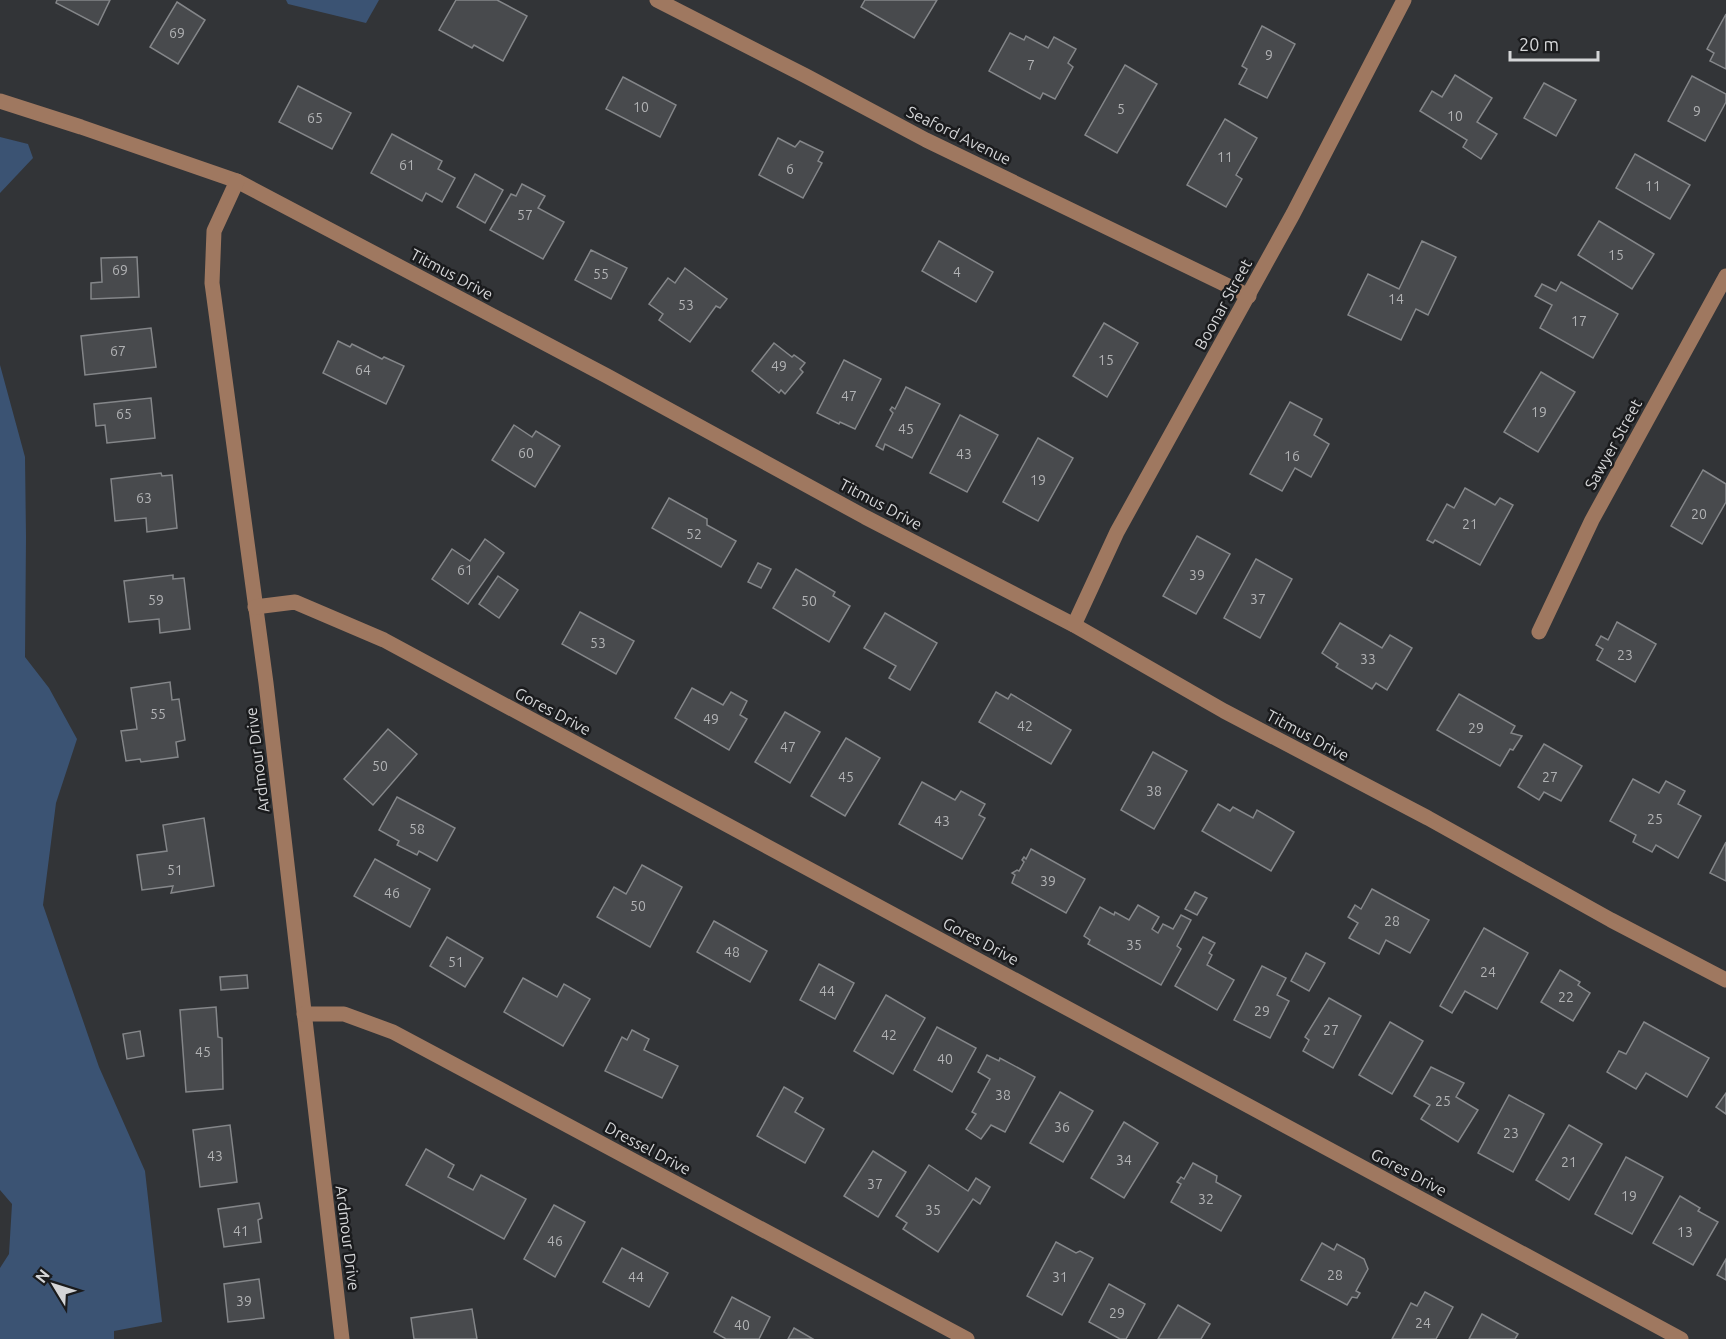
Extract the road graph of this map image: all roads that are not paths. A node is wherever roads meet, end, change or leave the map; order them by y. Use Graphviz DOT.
graph roads {
  1 [pos="657,0"];
  2 [pos="1404,0"];
  3 [pos="0,101"];
  4 [pos="237,182"];
  5 [pos="1726,276"];
  6 [pos="1249,296"];
  7 [pos="255,607"];
  8 [pos="1074,625"];
  9 [pos="1539,632"];
  10 [pos="1726,981"];
  11 [pos="304,1014"];
  12 [pos="342,1339"];
  13 [pos="967,1339"];
  14 [pos="1681,1339"];
  1 -- 6 [label="street, Seaford Avenue"];
  2 -- 6 [label="street, Boonar Street"];
  3 -- 4 [label="street, Titmus Drive"];
  4 -- 7 [label="street, Ardmour Drive"];
  4 -- 8 [label="street, Titmus Drive"];
  5 -- 9 [label="street, Sawyer Street"];
  6 -- 8 [label="street, Boonar Street"];
  7 -- 11 [label="street, Ardmour Drive"];
  7 -- 14 [label="street, Gores Drive"];
  8 -- 10 [label="street, Titmus Drive"];
  11 -- 12 [label="street, Ardmour Drive"];
  11 -- 13 [label="street, Dressel Drive"];
}
